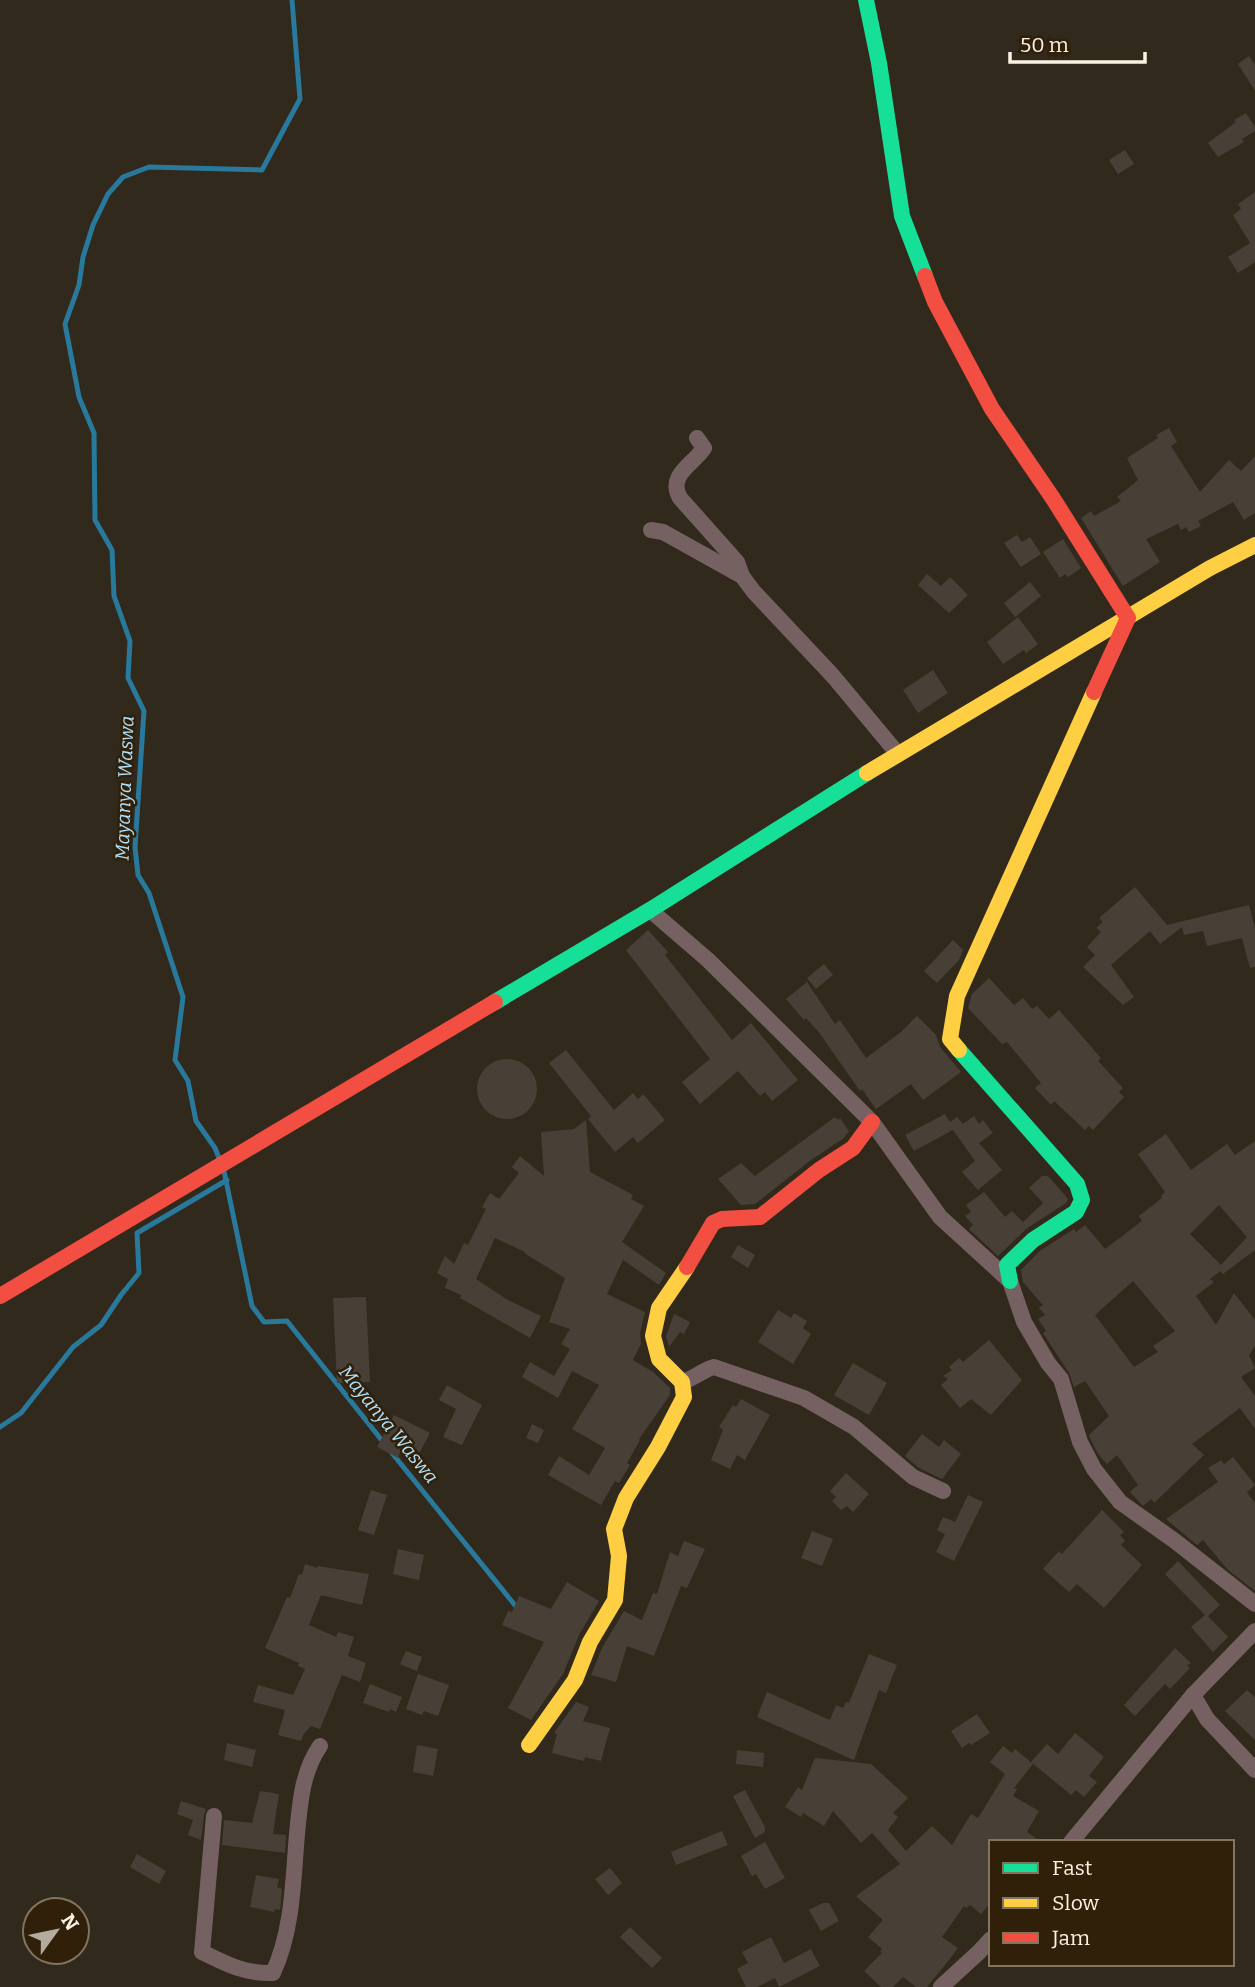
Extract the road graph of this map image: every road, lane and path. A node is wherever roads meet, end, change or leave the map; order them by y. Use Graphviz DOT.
graph roads {
  1 [pos="866,0"];
  2 [pos="697,438"];
  3 [pos="651,530"];
  4 [pos="1255,545"];
  5 [pos="742,576"];
  6 [pos="1128,618"];
  7 [pos="898,754"];
  8 [pos="649,909"];
  9 [pos="873,1122"];
  10 [pos="1010,1281"];
  11 [pos="0,1296"];
  12 [pos="681,1382"];
  13 [pos="943,1491"];
  14 [pos="1255,1604"];
  15 [pos="1255,1631"];
  16 [pos="1193,1695"];
  17 [pos="529,1745"];
  18 [pos="320,1746"];
  19 [pos="1255,1769"];
  20 [pos="214,1816"];
  21 [pos="1073,1840"];
  22 [pos="989,1941"];
  23 [pos="941,1987"];
  1 -- 6 [label="street"];
  2 -- 5 [label="street"];
  3 -- 5 [label="street"];
  4 -- 6 [label="street"];
  5 -- 7 [label="street"];
  6 -- 7 [label="street"];
  6 -- 10 [label="street"];
  7 -- 8 [label="street"];
  8 -- 9 [label="street"];
  8 -- 11 [label="street"];
  9 -- 10 [label="street"];
  9 -- 12 [label="street"];
  10 -- 14 [label="street"];
  12 -- 13 [label="street"];
  12 -- 17 [label="street"];
  15 -- 16 [label="street"];
  16 -- 19 [label="street"];
  16 -- 21 [label="street"];
  18 -- 20 [label="street"];
  22 -- 23 [label="street"];
}
